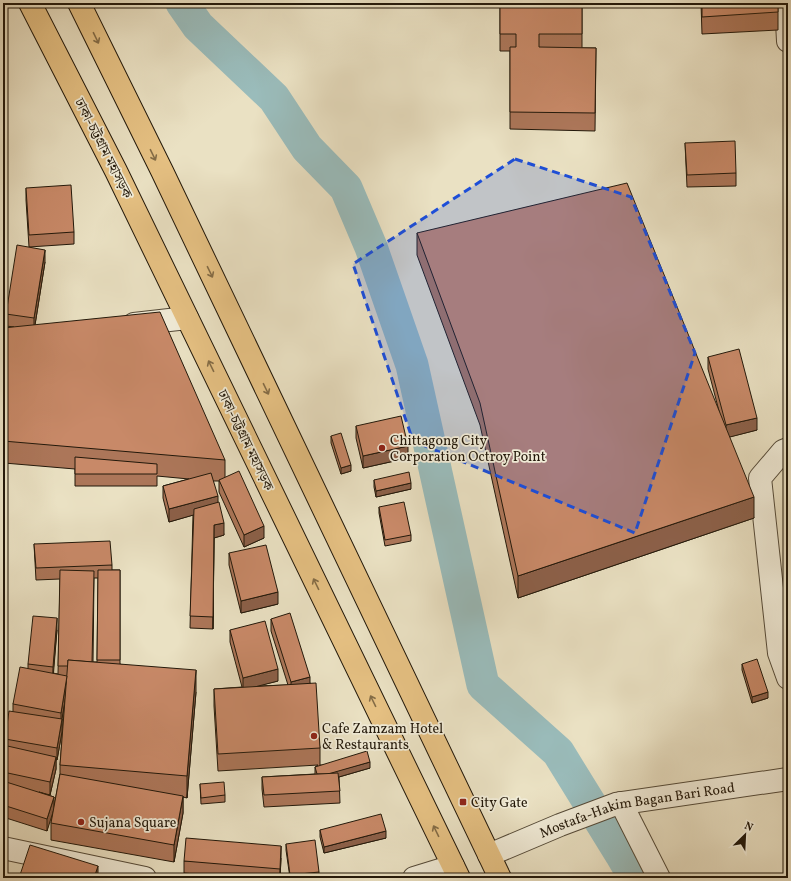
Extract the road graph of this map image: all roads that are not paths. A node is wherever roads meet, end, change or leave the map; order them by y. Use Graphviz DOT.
graph roads {
  1 [pos="30,3"];
  2 [pos="79,3"];
  3 [pos="786,3"];
  4 [pos="788,42"];
  5 [pos="187,318"];
  6 [pos="118,325"];
  7 [pos="788,449"];
  8 [pos="788,678"];
  9 [pos="788,779"];
  10 [pos="619,804"];
  11 [pos="3,848"];
  12 [pos="489,855"];
  13 [pos="456,872"];
  14 [pos="146,878"];
  15 [pos="414,878"];
  16 [pos="500,878"];
  17 [pos="659,878"];
  1 -- 5 [label="highway, ঢাকা-চট্টগ্রাম মহাসড়ক"];
  2 -- 12 [label="highway, one-way"];
  3 -- 4 [label="street"];
  5 -- 6 [label="street"];
  13 -- 5 [label="highway, ঢাকা-চট্টগ্রাম মহাসড়ক, one-way"];
  7 -- 8 [label="street"];
  9 -- 10 [label="street, Mostafa-Hakim Bagan Bari Road"];
  10 -- 12 [label="street, Mostafa-Hakim Bagan Bari Road"];
  10 -- 17 [label="street"];
  11 -- 14 [label="street"];
  12 -- 16 [label="highway"];
  13 -- 15 [label="street"];
}
